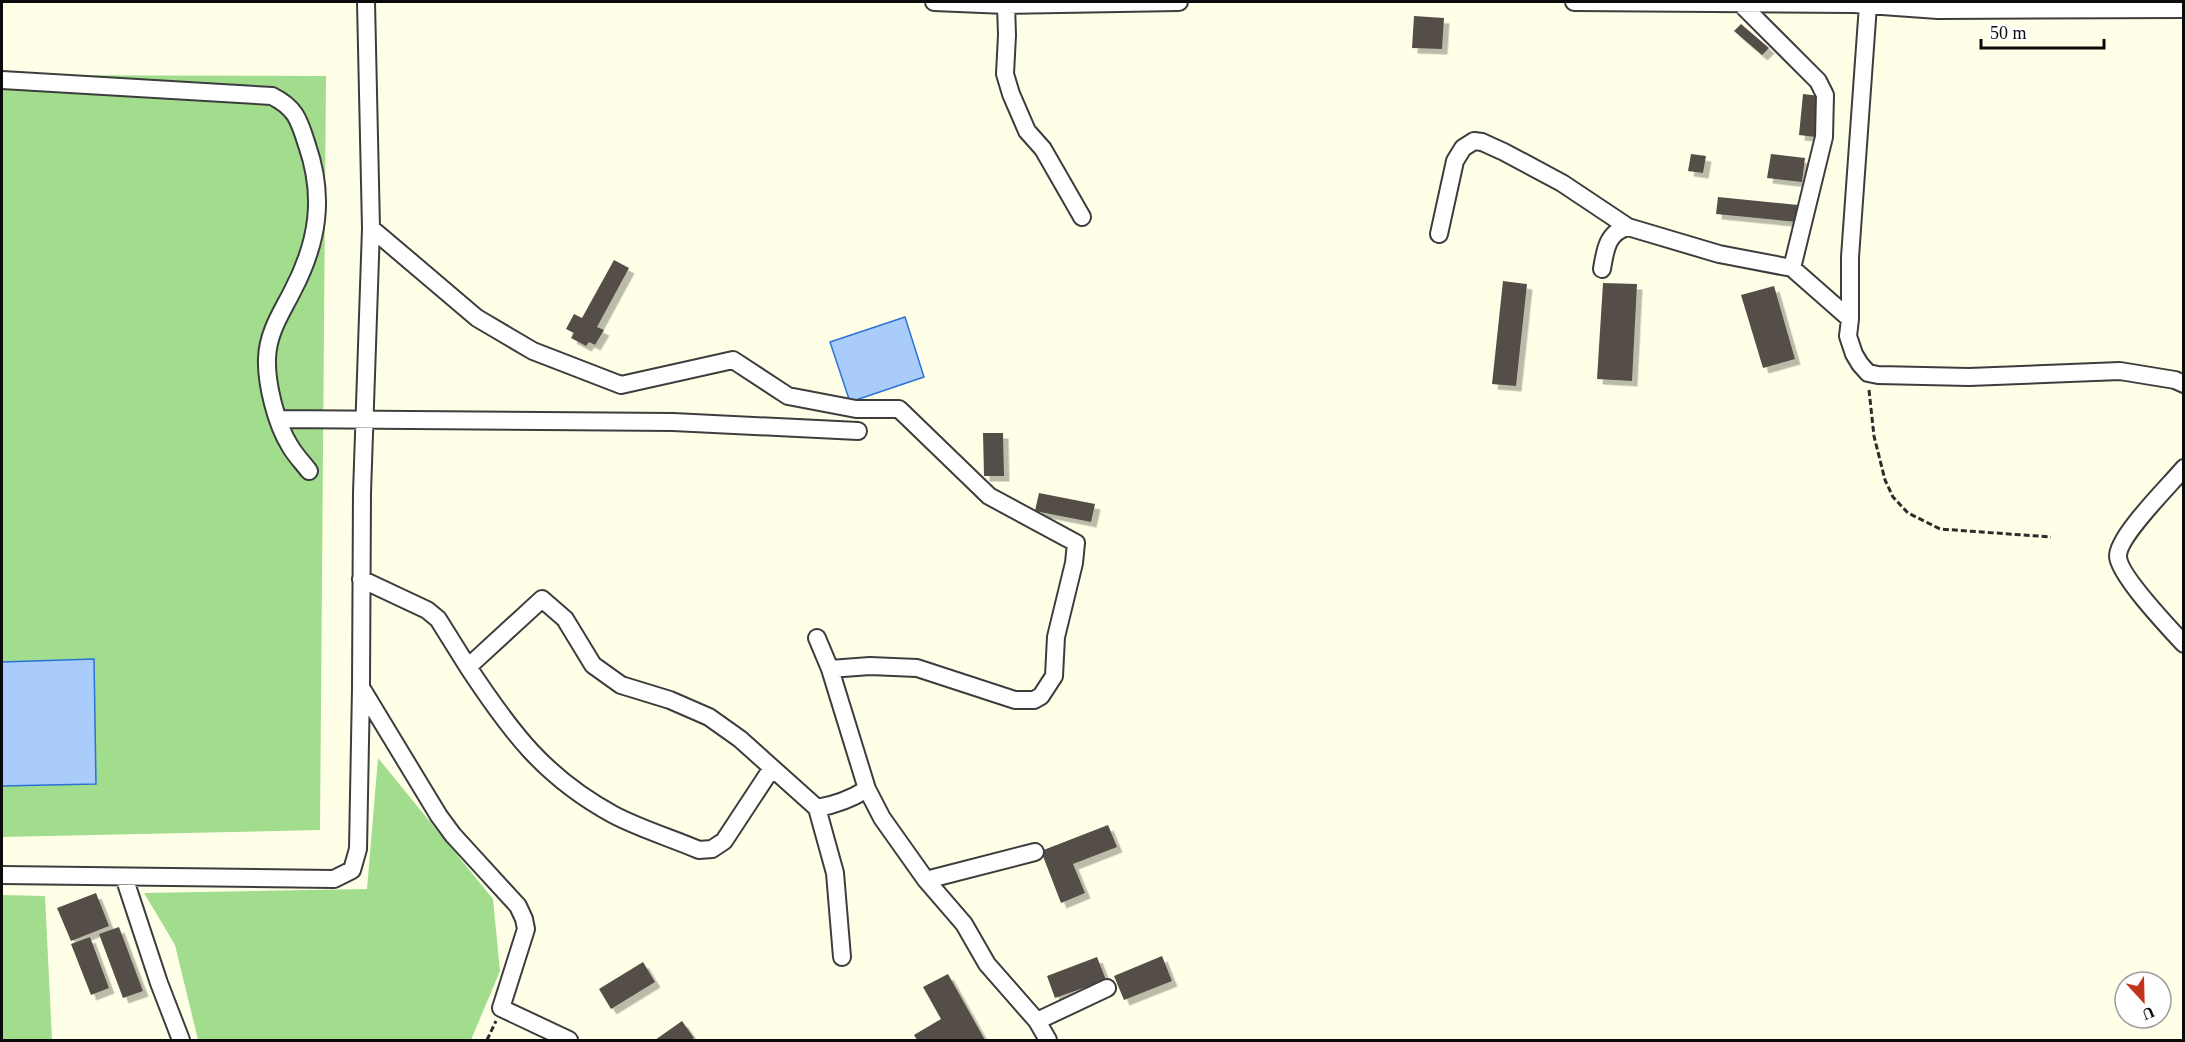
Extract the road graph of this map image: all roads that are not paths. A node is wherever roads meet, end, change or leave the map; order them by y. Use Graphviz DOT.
graph roads {
  1 [pos="366,2"];
  2 [pos="934,2"];
  3 [pos="1179,2"];
  4 [pos="1574,2"];
  5 [pos="1739,2"];
  6 [pos="1006,5"];
  7 [pos="1868,5"];
  8 [pos="2100,5"];
  9 [pos="2184,9"];
  10 [pos="2,80"];
  11 [pos="1082,217"];
  12 [pos="1628,227"];
  13 [pos="371,228"];
  14 [pos="1438,234"];
  15 [pos="1792,268"];
  16 [pos="1602,269"];
  17 [pos="1850,319"];
  18 [pos="2184,384"];
  19 [pos="278,419"];
  20 [pos="364,420"];
  21 [pos="858,431"];
  22 [pos="2184,468"];
  23 [pos="309,471"];
  24 [pos="361,579"];
  25 [pos="817,638"];
  26 [pos="2184,644"];
  27 [pos="468,667"];
  28 [pos="830,669"];
  29 [pos="362,688"];
  30 [pos="772,768"];
  31 [pos="867,789"];
  32 [pos="817,808"];
  33 [pos="1035,852"];
  34 [pos="2,875"];
  35 [pos="124,877"];
  36 [pos="927,880"];
  37 [pos="842,957"];
  38 [pos="1107,988"];
  39 [pos="1037,1021"];
  40 [pos="181,1041"];
  41 [pos="569,1041"];
  42 [pos="1048,1041"];
  1 -- 13 [label="street"];
  2 -- 6 [label="street"];
  3 -- 6 [label="street"];
  4 -- 5 [label="street"];
  5 -- 7 [label="street"];
  5 -- 15 [label="street"];
  6 -- 11 [label="street"];
  7 -- 8 [label="street"];
  7 -- 17 [label="street"];
  8 -- 9 [label="street"];
  10 -- 19 [label="street"];
  12 -- 14 [label="street"];
  12 -- 15 [label="street"];
  12 -- 16 [label="street"];
  13 -- 20 [label="street"];
  13 -- 28 [label="street"];
  15 -- 17 [label="street"];
  17 -- 18 [label="street"];
  19 -- 20 [label="street"];
  19 -- 23 [label="street"];
  20 -- 21 [label="street"];
  20 -- 24 [label="street"];
  22 -- 26 [label="street"];
  24 -- 27 [label="street"];
  24 -- 29 [label="street"];
  25 -- 28 [label="street"];
  27 -- 30 [label="street"];
  27 -- 30 [label="street"];
  28 -- 31 [label="street"];
  29 -- 35 [label="street"];
  29 -- 41 [label="street"];
  30 -- 32 [label="street"];
  31 -- 32 [label="street"];
  31 -- 36 [label="street"];
  32 -- 37 [label="street"];
  33 -- 36 [label="street"];
  34 -- 35 [label="street"];
  35 -- 40 [label="street"];
  36 -- 39 [label="street"];
  38 -- 39 [label="street"];
  39 -- 42 [label="street"];
}
